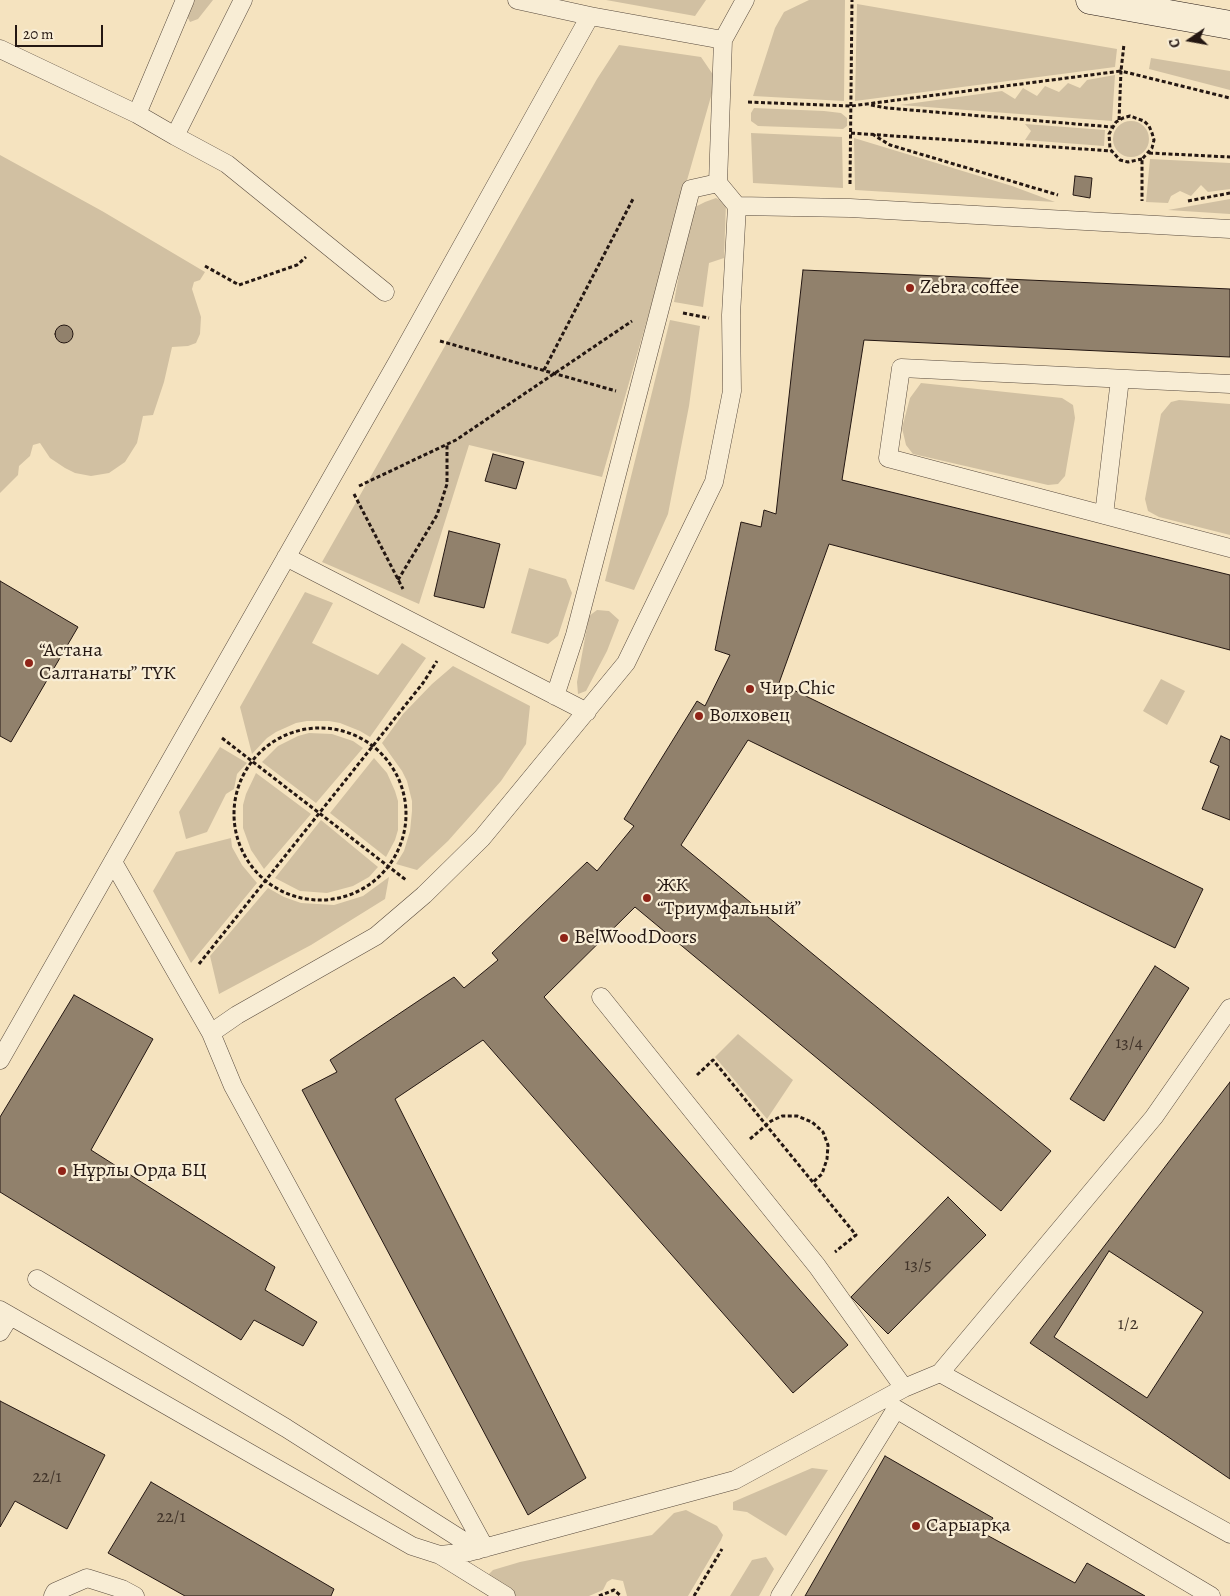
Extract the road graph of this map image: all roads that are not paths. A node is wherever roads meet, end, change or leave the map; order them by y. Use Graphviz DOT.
graph roads {
  1 [pos="185,0"];
  2 [pos="243,0"];
  3 [pos="517,0"];
  4 [pos="746,0"];
  5 [pos="1090,0"];
  6 [pos="590,16"];
  7 [pos="1230,25"];
  8 [pos="723,40"];
  9 [pos="0,49"];
  10 [pos="137,114"];
  11 [pos="174,136"];
  12 [pos="718,182"];
  13 [pos="737,206"];
  14 [pos="1230,229"];
  15 [pos="385,292"];
  16 [pos="1120,379"];
  17 [pos="1230,384"];
  18 [pos="1104,515"];
  19 [pos="1230,548"];
  20 [pos="286,557"];
  21 [pos="555,696"];
  22 [pos="587,712"];
  23 [pos="112,862"];
  24 [pos="601,997"];
  25 [pos="1230,1008"];
  26 [pos="211,1033"];
  27 [pos="0,1060"];
  28 [pos="37,1280"];
  29 [pos="5,1313"];
  30 [pos="0,1332"];
  31 [pos="940,1374"];
  32 [pos="904,1388"];
  33 [pos="1230,1534"];
  34 [pos="482,1549"];
  35 [pos="440,1555"];
  36 [pos="53,1596"];
  37 [pos="134,1596"];
  38 [pos="506,1596"];
  39 [pos="780,1596"];
  40 [pos="1211,1596"];
  1 -- 10 [label="lane"];
  2 -- 11 [label="lane"];
  3 -- 6 [label="lane"];
  4 -- 8 [label="lane"];
  5 -- 7 [label="main road"];
  6 -- 8 [label="lane"];
  6 -- 20 [label="lane"];
  8 -- 12 [label="lane"];
  9 -- 10 [label="lane"];
  10 -- 11 [label="lane"];
  11 -- 15 [label="lane"];
  12 -- 13 [label="lane"];
  12 -- 21 [label="lane"];
  13 -- 14 [label="lane"];
  13 -- 22 [label="lane"];
  16 -- 17 [label="lane"];
  16 -- 18 [label="lane"];
  16 -- 18 [label="lane"];
  18 -- 19 [label="lane"];
  20 -- 21 [label="lane"];
  20 -- 23 [label="lane"];
  21 -- 22 [label="lane"];
  22 -- 26 [label="lane"];
  23 -- 26 [label="lane"];
  23 -- 27 [label="lane"];
  24 -- 32 [label="lane"];
  25 -- 31 [label="lane"];
  26 -- 34 [label="lane"];
  28 -- 34 [label="lane"];
  29 -- 30 [label="lane"];
  29 -- 35 [label="lane"];
  31 -- 32 [label="lane"];
  31 -- 33 [label="lane"];
  32 -- 34 [label="lane"];
  34 -- 35 [label="lane"];
  35 -- 38 [label="lane"];
  36 -- 37 [label="lane"];
  39 -- 40 [label="lane"];
}
